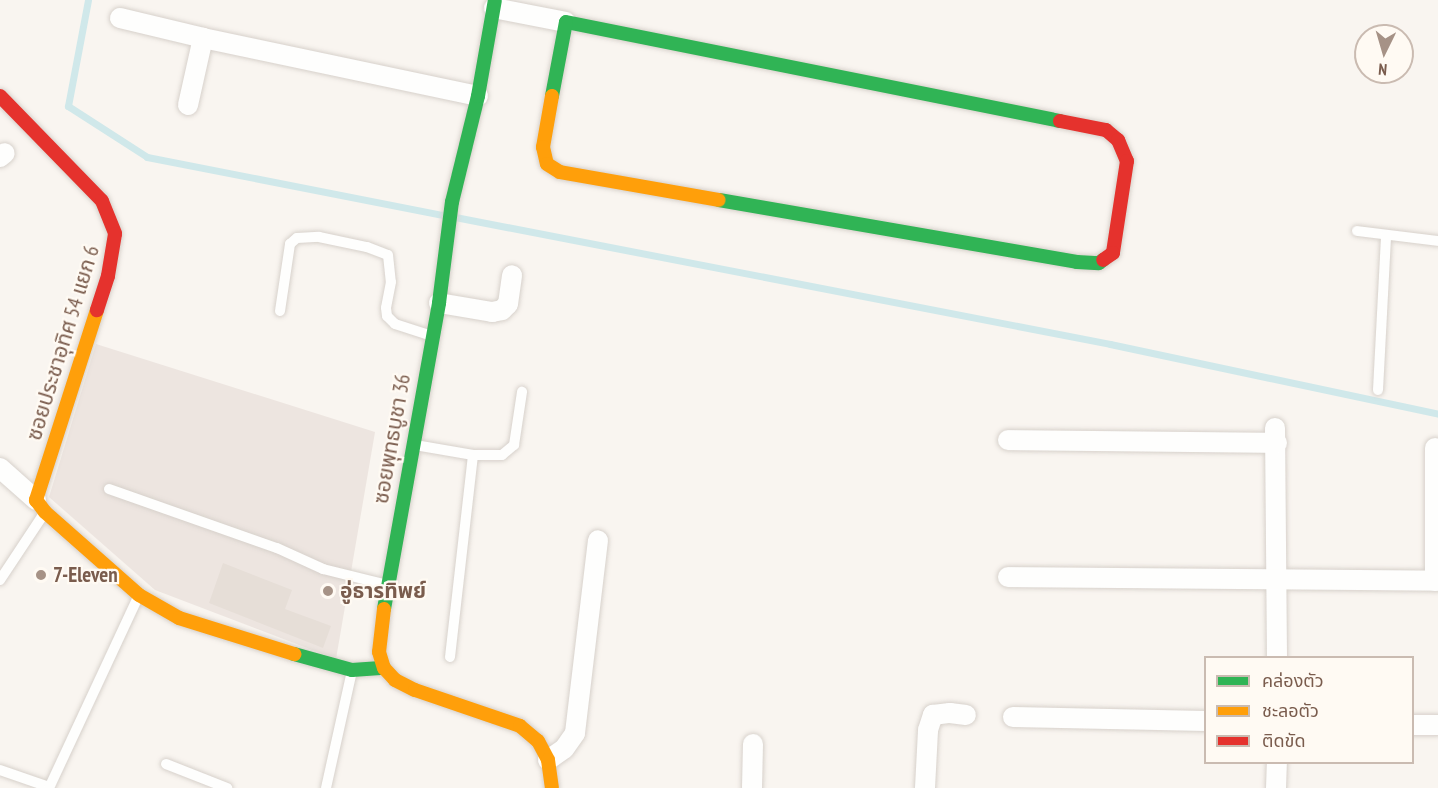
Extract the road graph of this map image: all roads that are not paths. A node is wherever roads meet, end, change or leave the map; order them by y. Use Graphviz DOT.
graph roads {
  1 [pos="495,4"];
  2 [pos="120,18"];
  3 [pos="566,22"];
  4 [pos="203,38"];
  5 [pos="0,96"];
  6 [pos="478,96"];
  7 [pos="188,105"];
  8 [pos="1357,231"];
  9 [pos="1386,235"];
  10 [pos="1438,241"];
  11 [pos="512,275"];
  12 [pos="439,303"];
  13 [pos="280,311"];
  14 [pos="432,336"];
  15 [pos="1378,390"];
  16 [pos="522,392"];
  17 [pos="1008,440"];
  18 [pos="412,445"];
  19 [pos="1435,448"];
  20 [pos="473,455"];
  21 [pos="0,468"];
  22 [pos="109,489"];
  23 [pos="41,506"];
  24 [pos="598,540"];
  25 [pos="1008,577"];
  26 [pos="0,580"];
  27 [pos="1277,580"];
  28 [pos="1436,581"];
  29 [pos="387,585"];
  30 [pos="139,595"];
  31 [pos="1277,656"];
  32 [pos="450,657"];
  33 [pos="384,668"];
  34 [pos="352,670"];
  35 [pos="966,715"];
  36 [pos="1013,717"];
  37 [pos="1204,721"];
  38 [pos="1414,725"];
  39 [pos="1438,725"];
  40 [pos="753,744"];
  41 [pos="548,760"];
  42 [pos="166,764"];
  43 [pos="1277,764"];
  44 [pos="0,770"];
  45 [pos="49,788"];
  46 [pos="226,788"];
  47 [pos="326,788"];
  48 [pos="552,788"];
  49 [pos="752,788"];
  50 [pos="925,788"];
  51 [pos="1276,788"];
  1 -- 3 [label="street"];
  1 -- 6 [label="street, ซอยพุทธบูชา 36"];
  2 -- 4 [label="street"];
  3 -- 3 [label="street"];
  4 -- 6 [label="street"];
  4 -- 7 [label="street"];
  5 -- 23 [label="street, ซอยประชาอุทิศ 54 แยก 6"];
  6 -- 12 [label="street, ซอยพุทธบูชา 36"];
  8 -- 9 [label="lane"];
  9 -- 10 [label="lane"];
  9 -- 15 [label="lane"];
  11 -- 12 [label="street"];
  12 -- 14 [label="street, ซอยพุทธบูชา 36"];
  13 -- 14 [label="lane"];
  14 -- 18 [label="street, ซอยพุทธบูชา 36"];
  16 -- 20 [label="lane"];
  17 -- 27 [label="street"];
  18 -- 20 [label="lane"];
  18 -- 29 [label="street, ซอยพุทธบูชา 36"];
  19 -- 28 [label="street"];
  20 -- 32 [label="lane"];
  21 -- 23 [label="street"];
  22 -- 29 [label="lane"];
  23 -- 26 [label="lane"];
  23 -- 30 [label="street"];
  24 -- 41 [label="street"];
  25 -- 27 [label="street"];
  27 -- 28 [label="street"];
  27 -- 31 [label="street"];
  29 -- 33 [label="street, ซอยพุทธบูชา 36"];
  30 -- 34 [label="street"];
  30 -- 45 [label="lane"];
  33 -- 34 [label="street"];
  33 -- 41 [label="street"];
  34 -- 47 [label="lane"];
  35 -- 50 [label="street"];
  36 -- 37 [label="street"];
  38 -- 39 [label="street"];
  40 -- 49 [label="street"];
  41 -- 48 [label="street"];
  42 -- 46 [label="lane"];
  43 -- 51 [label="street"];
  44 -- 45 [label="lane"];
}
